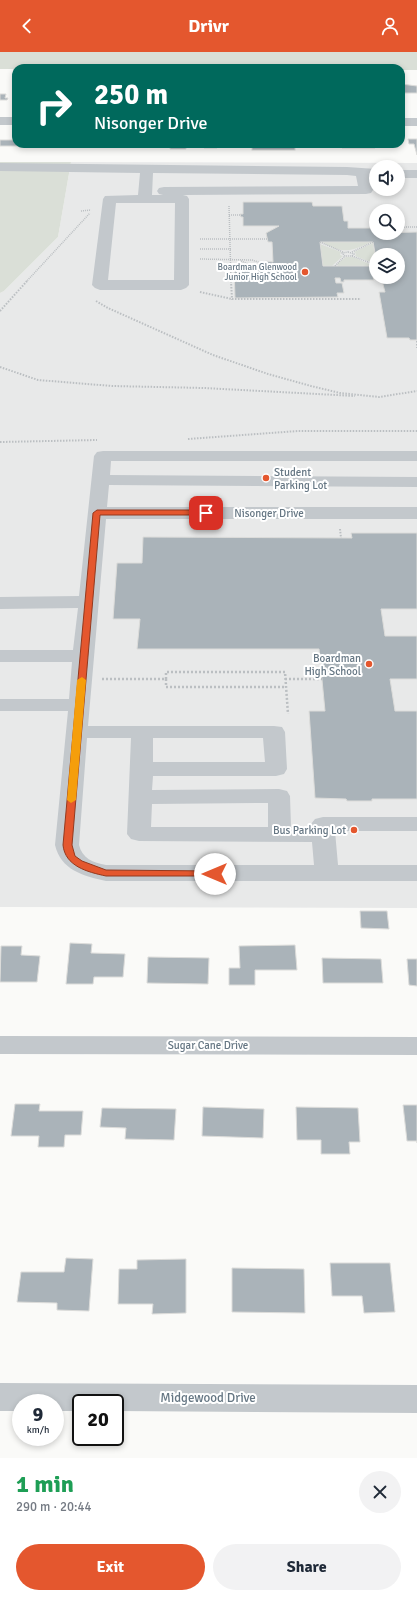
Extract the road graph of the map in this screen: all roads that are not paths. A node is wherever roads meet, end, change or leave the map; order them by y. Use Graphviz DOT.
graph roads {
  1 [pos="0,121"];
  2 [pos="12,121"];
  3 [pos="405,122"];
  4 [pos="417,122"];
  5 [pos="0,167"];
  6 [pos="147,168"];
  7 [pos="362,172"];
  8 [pos="369,172"];
  9 [pos="405,174"];
  10 [pos="417,174"];
  11 [pos="145,195"];
  12 [pos="417,456"];
  13 [pos="100,480"];
  14 [pos="417,482"];
  15 [pos="97,513"];
  16 [pos="417,513"];
  17 [pos="88,602"];
  18 [pos="0,603"];
  19 [pos="0,656"];
  20 [pos="83,656"];
  21 [pos="0,705"];
  22 [pos="80,705"];
  23 [pos="78,732"];
  24 [pos="142,732"];
  25 [pos="142,769"];
  26 [pos="141,797"];
  27 [pos="417,824"];
  28 [pos="280,835"];
  29 [pos="323,835"];
  30 [pos="417,873"];
  31 [pos="327,874"];
  32 [pos="0,1045"];
  33 [pos="417,1046"];
  34 [pos="0,1397"];
  35 [pos="417,1399"];
  1 -- 2 [label="street"];
  3 -- 4 [label="street"];
  5 -- 6 [label="street"];
  6 -- 7 [label="street"];
  6 -- 11 [label="street"];
  7 -- 8 [label="street"];
  7 -- 11 [label="street"];
  9 -- 10 [label="street"];
  11 -- 11 [label="street"];
  12 -- 13 [label="street"];
  13 -- 14 [label="street"];
  13 -- 15 [label="street"];
  15 -- 16 [label="street, Nisonger Drive"];
  15 -- 17 [label="street"];
  17 -- 18 [label="street"];
  17 -- 20 [label="street"];
  19 -- 20 [label="street"];
  20 -- 22 [label="street"];
  21 -- 22 [label="street"];
  22 -- 23 [label="street"];
  23 -- 24 [label="street"];
  23 -- 31 [label="street"];
  24 -- 25 [label="street"];
  24 -- 25 [label="street"];
  25 -- 26 [label="street"];
  26 -- 28 [label="street"];
  26 -- 28 [label="street"];
  27 -- 29 [label="street"];
  28 -- 29 [label="street"];
  29 -- 31 [label="street"];
  30 -- 31 [label="street"];
  32 -- 33 [label="street, Sugar Cane Drive"];
  34 -- 35 [label="street, Midgewood Drive"];
}
